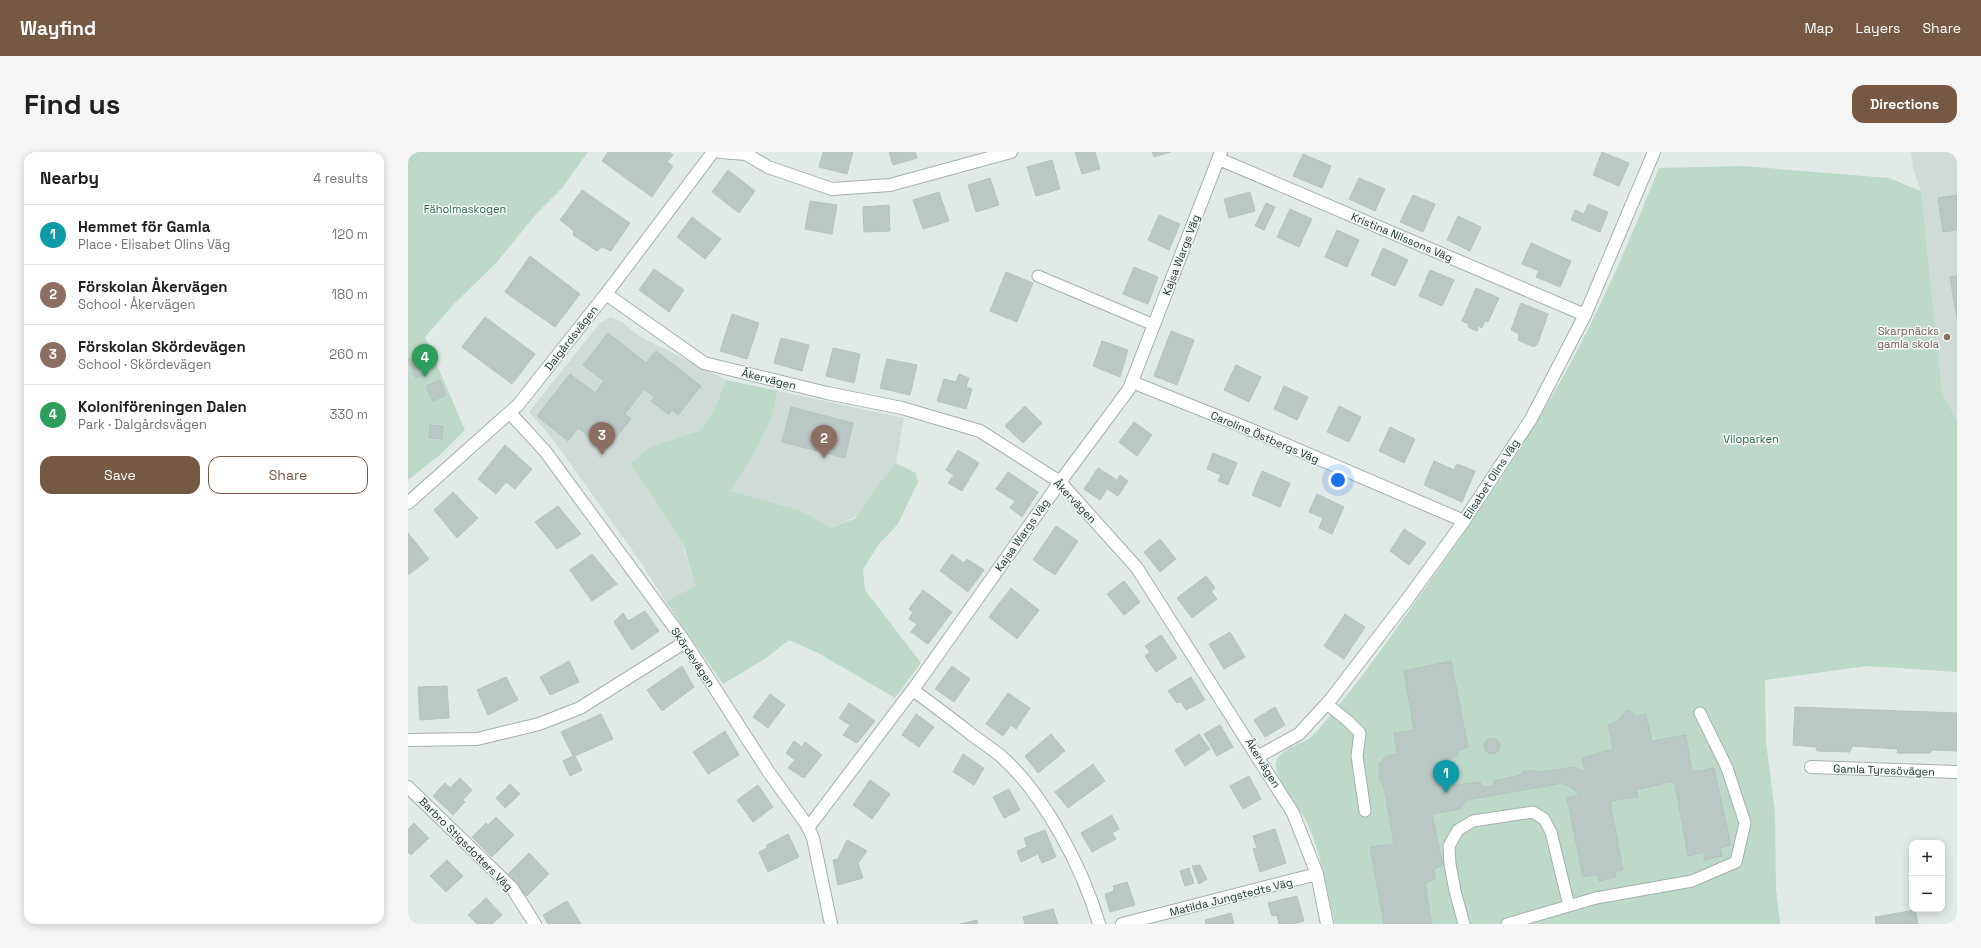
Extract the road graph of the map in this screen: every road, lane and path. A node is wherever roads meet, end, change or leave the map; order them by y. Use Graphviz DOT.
graph roads {
  1 [pos="713,152"];
  2 [pos="720,152"];
  3 [pos="1011,152"];
  4 [pos="1654,152"];
  5 [pos="1220,156"];
  6 [pos="1038,276"];
  7 [pos="606,294"];
  8 [pos="1585,315"];
  9 [pos="1154,324"];
  10 [pos="1132,382"];
  11 [pos="510,413"];
  12 [pos="1060,482"];
  13 [pos="408,503"];
  14 [pos="1464,521"];
  15 [pos="685,642"];
  16 [pos="913,690"];
  17 [pos="1327,704"];
  18 [pos="1700,713"];
  19 [pos="408,740"];
  20 [pos="1259,756"];
  21 [pos="1811,767"];
  22 [pos="1957,772"];
  23 [pos="408,787"];
  24 [pos="1365,811"];
  25 [pos="808,828"];
  26 [pos="1317,874"];
  27 [pos="1569,906"];
  28 [pos="535,924"];
  29 [pos="830,924"];
  30 [pos="1099,924"];
  31 [pos="1122,924"];
  32 [pos="1327,924"];
  33 [pos="1464,924"];
  34 [pos="1507,924"];
  1 -- 7 [label="street, Dalgårdsvägen"];
  2 -- 3 [label="street"];
  4 -- 8 [label="street, Elisabet Olins Väg"];
  5 -- 8 [label="street, Kristina Nilssons Väg"];
  5 -- 9 [label="street, Kajsa Wargs Väg"];
  6 -- 9 [label="lane"];
  7 -- 11 [label="street, Dalgårdsvägen"];
  7 -- 12 [label="street, Åkervägen"];
  8 -- 14 [label="street, Elisabet Olins Väg"];
  9 -- 10 [label="street, Kajsa Wargs Väg"];
  10 -- 12 [label="street, Kajsa Wargs Väg"];
  10 -- 14 [label="street, Caroline Östbergs Väg"];
  11 -- 13 [label="street, Dalgårdsvägen"];
  11 -- 15 [label="street, Skördevägen"];
  12 -- 16 [label="street, Kajsa Wargs Väg"];
  12 -- 20 [label="street, Åkervägen"];
  14 -- 17 [label="street, Elisabet Olins Väg"];
  15 -- 19 [label="street"];
  15 -- 25 [label="street, Skördevägen"];
  16 -- 25 [label="street, Kajsa Wargs Väg"];
  16 -- 30 [label="street"];
  17 -- 20 [label="street, Elisabet Olins Väg"];
  17 -- 24 [label="lane"];
  18 -- 27 [label="lane"];
  20 -- 26 [label="street, Åkervägen"];
  21 -- 22 [label="street, Gamla Tyresövägen"];
  23 -- 28 [label="street, Barbro Stigsdotters Väg"];
  25 -- 29 [label="street, Skördevägen"];
  26 -- 31 [label="street, Matilda Jungstedts Väg"];
  26 -- 32 [label="street, Åkervägen"];
  27 -- 33 [label="lane"];
  27 -- 34 [label="lane"];
}
